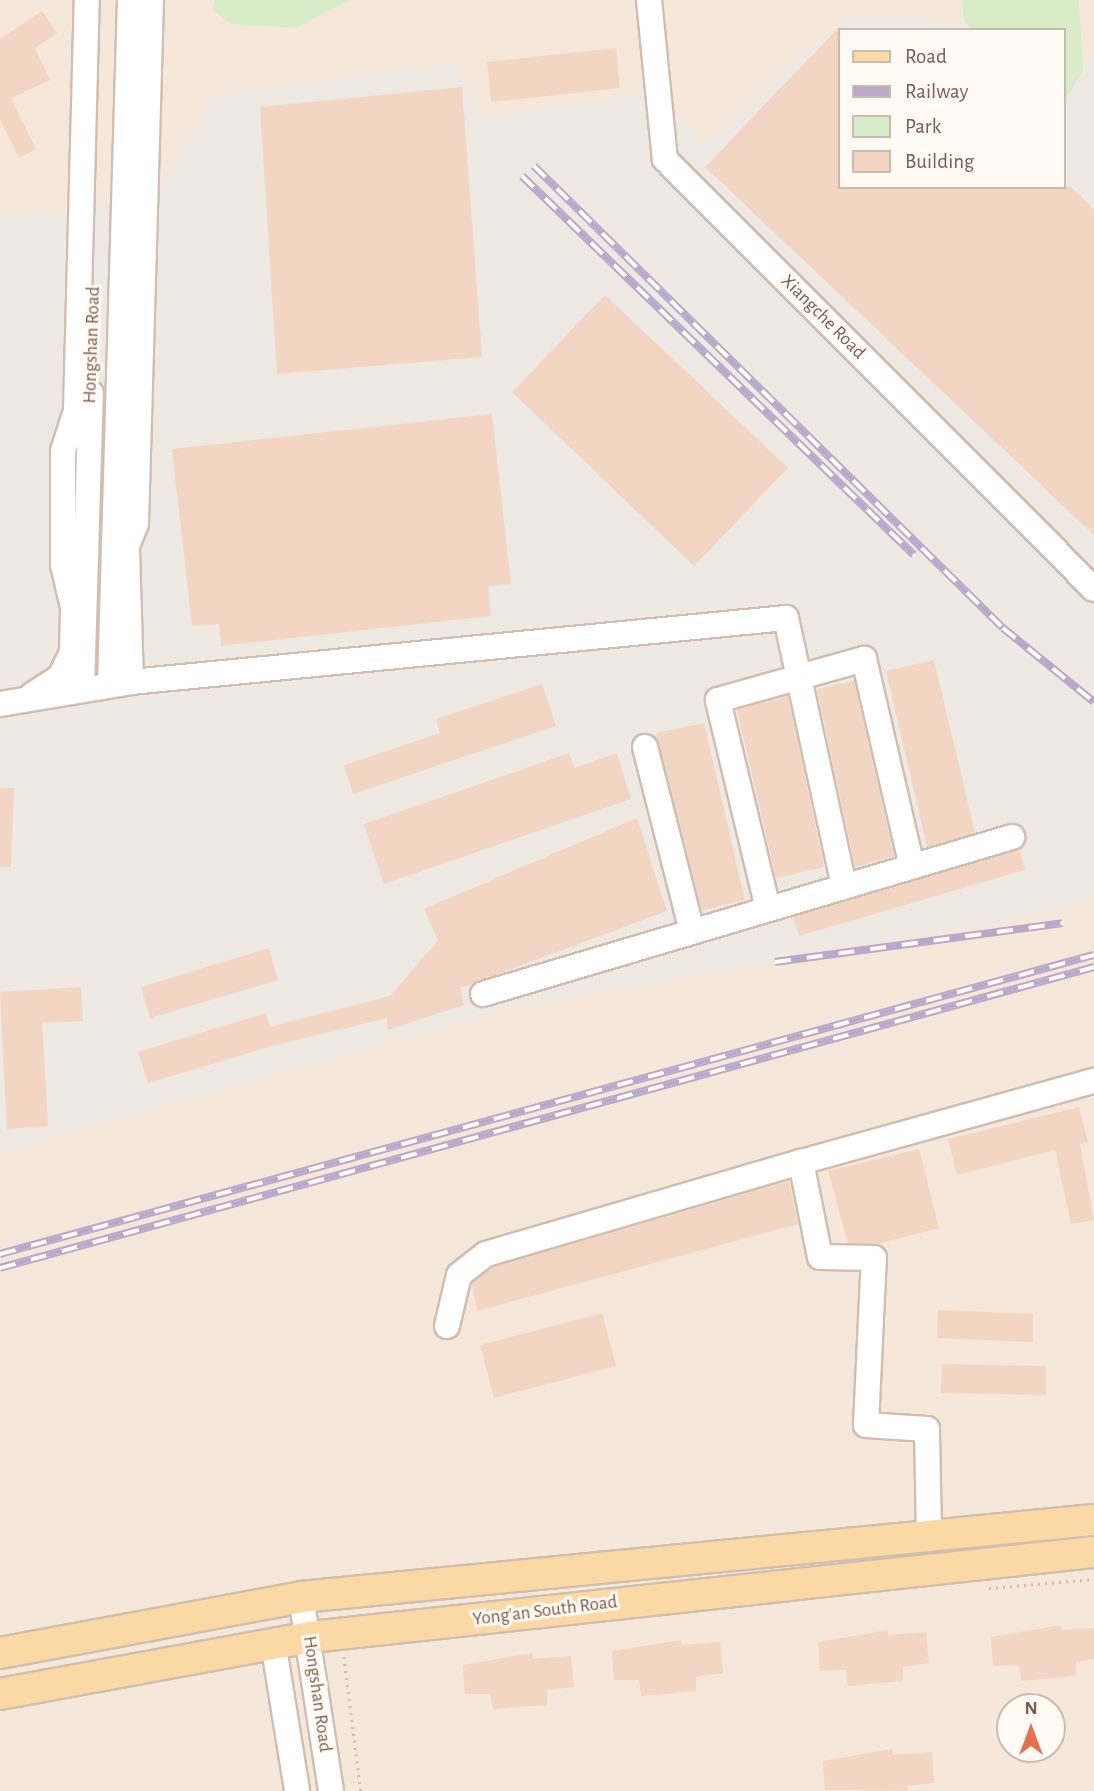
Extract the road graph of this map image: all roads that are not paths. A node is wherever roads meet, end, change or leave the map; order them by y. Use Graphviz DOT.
graph roads {
  1 [pos="87,0"];
  2 [pos="103,0"];
  3 [pos="130,0"];
  4 [pos="151,0"];
  5 [pos="649,0"];
  6 [pos="138,85"];
  7 [pos="92,106"];
  8 [pos="1094,589"];
  9 [pos="799,677"];
  10 [pos="120,684"];
  11 [pos="82,690"];
  12 [pos="12,702"];
  13 [pos="645,747"];
  14 [pos="1012,837"];
  15 [pos="912,867"];
  16 [pos="844,887"];
  17 [pos="768,909"];
  18 [pos="692,932"];
  19 [pos="483,994"];
  20 [pos="1094,1081"];
  21 [pos="801,1162"];
  22 [pos="447,1326"];
  23 [pos="1094,1521"];
  24 [pos="929,1535"];
  25 [pos="1094,1552"];
  26 [pos="301,1597"];
  27 [pos="311,1637"];
  28 [pos="273,1642"];
  29 [pos="0,1653"];
  30 [pos="0,1694"];
  31 [pos="297,1791"];
  32 [pos="331,1791"];
  1 -- 7 [label="street"];
  2 -- 7 [label="street, Hongshan Road"];
  3 -- 6 [label="street, Hongshan Road"];
  4 -- 6 [label="street"];
  5 -- 8 [label="street, Xiangche Road"];
  6 -- 7 [label="street"];
  6 -- 10 [label="street, Hongshan Road"];
  7 -- 11 [label="street, Hongshan Road"];
  7 -- 12 [label="street"];
  9 -- 10 [label="street"];
  9 -- 15 [label="street"];
  9 -- 16 [label="street"];
  9 -- 17 [label="street"];
  10 -- 11 [label="street"];
  11 -- 12 [label="street"];
  13 -- 18 [label="street"];
  14 -- 15 [label="street"];
  15 -- 16 [label="street"];
  16 -- 17 [label="street"];
  17 -- 18 [label="street"];
  18 -- 19 [label="street"];
  20 -- 21 [label="street"];
  21 -- 22 [label="street"];
  21 -- 24 [label="street"];
  23 -- 24 [label="main road, Yong'an South Road"];
  24 -- 26 [label="main road, Yong'an South Road"];
  25 -- 27 [label="main road, Yong'an South Road"];
  26 -- 27 [label="street, Hongshan Road"];
  26 -- 29 [label="main road, Yong'an South Road"];
  27 -- 28 [label="main road, Yong'an South Road"];
  27 -- 32 [label="street, Hongshan Road"];
  28 -- 30 [label="main road, Yong'an South Road"];
  28 -- 31 [label="street, Hongshan Road"];
}
